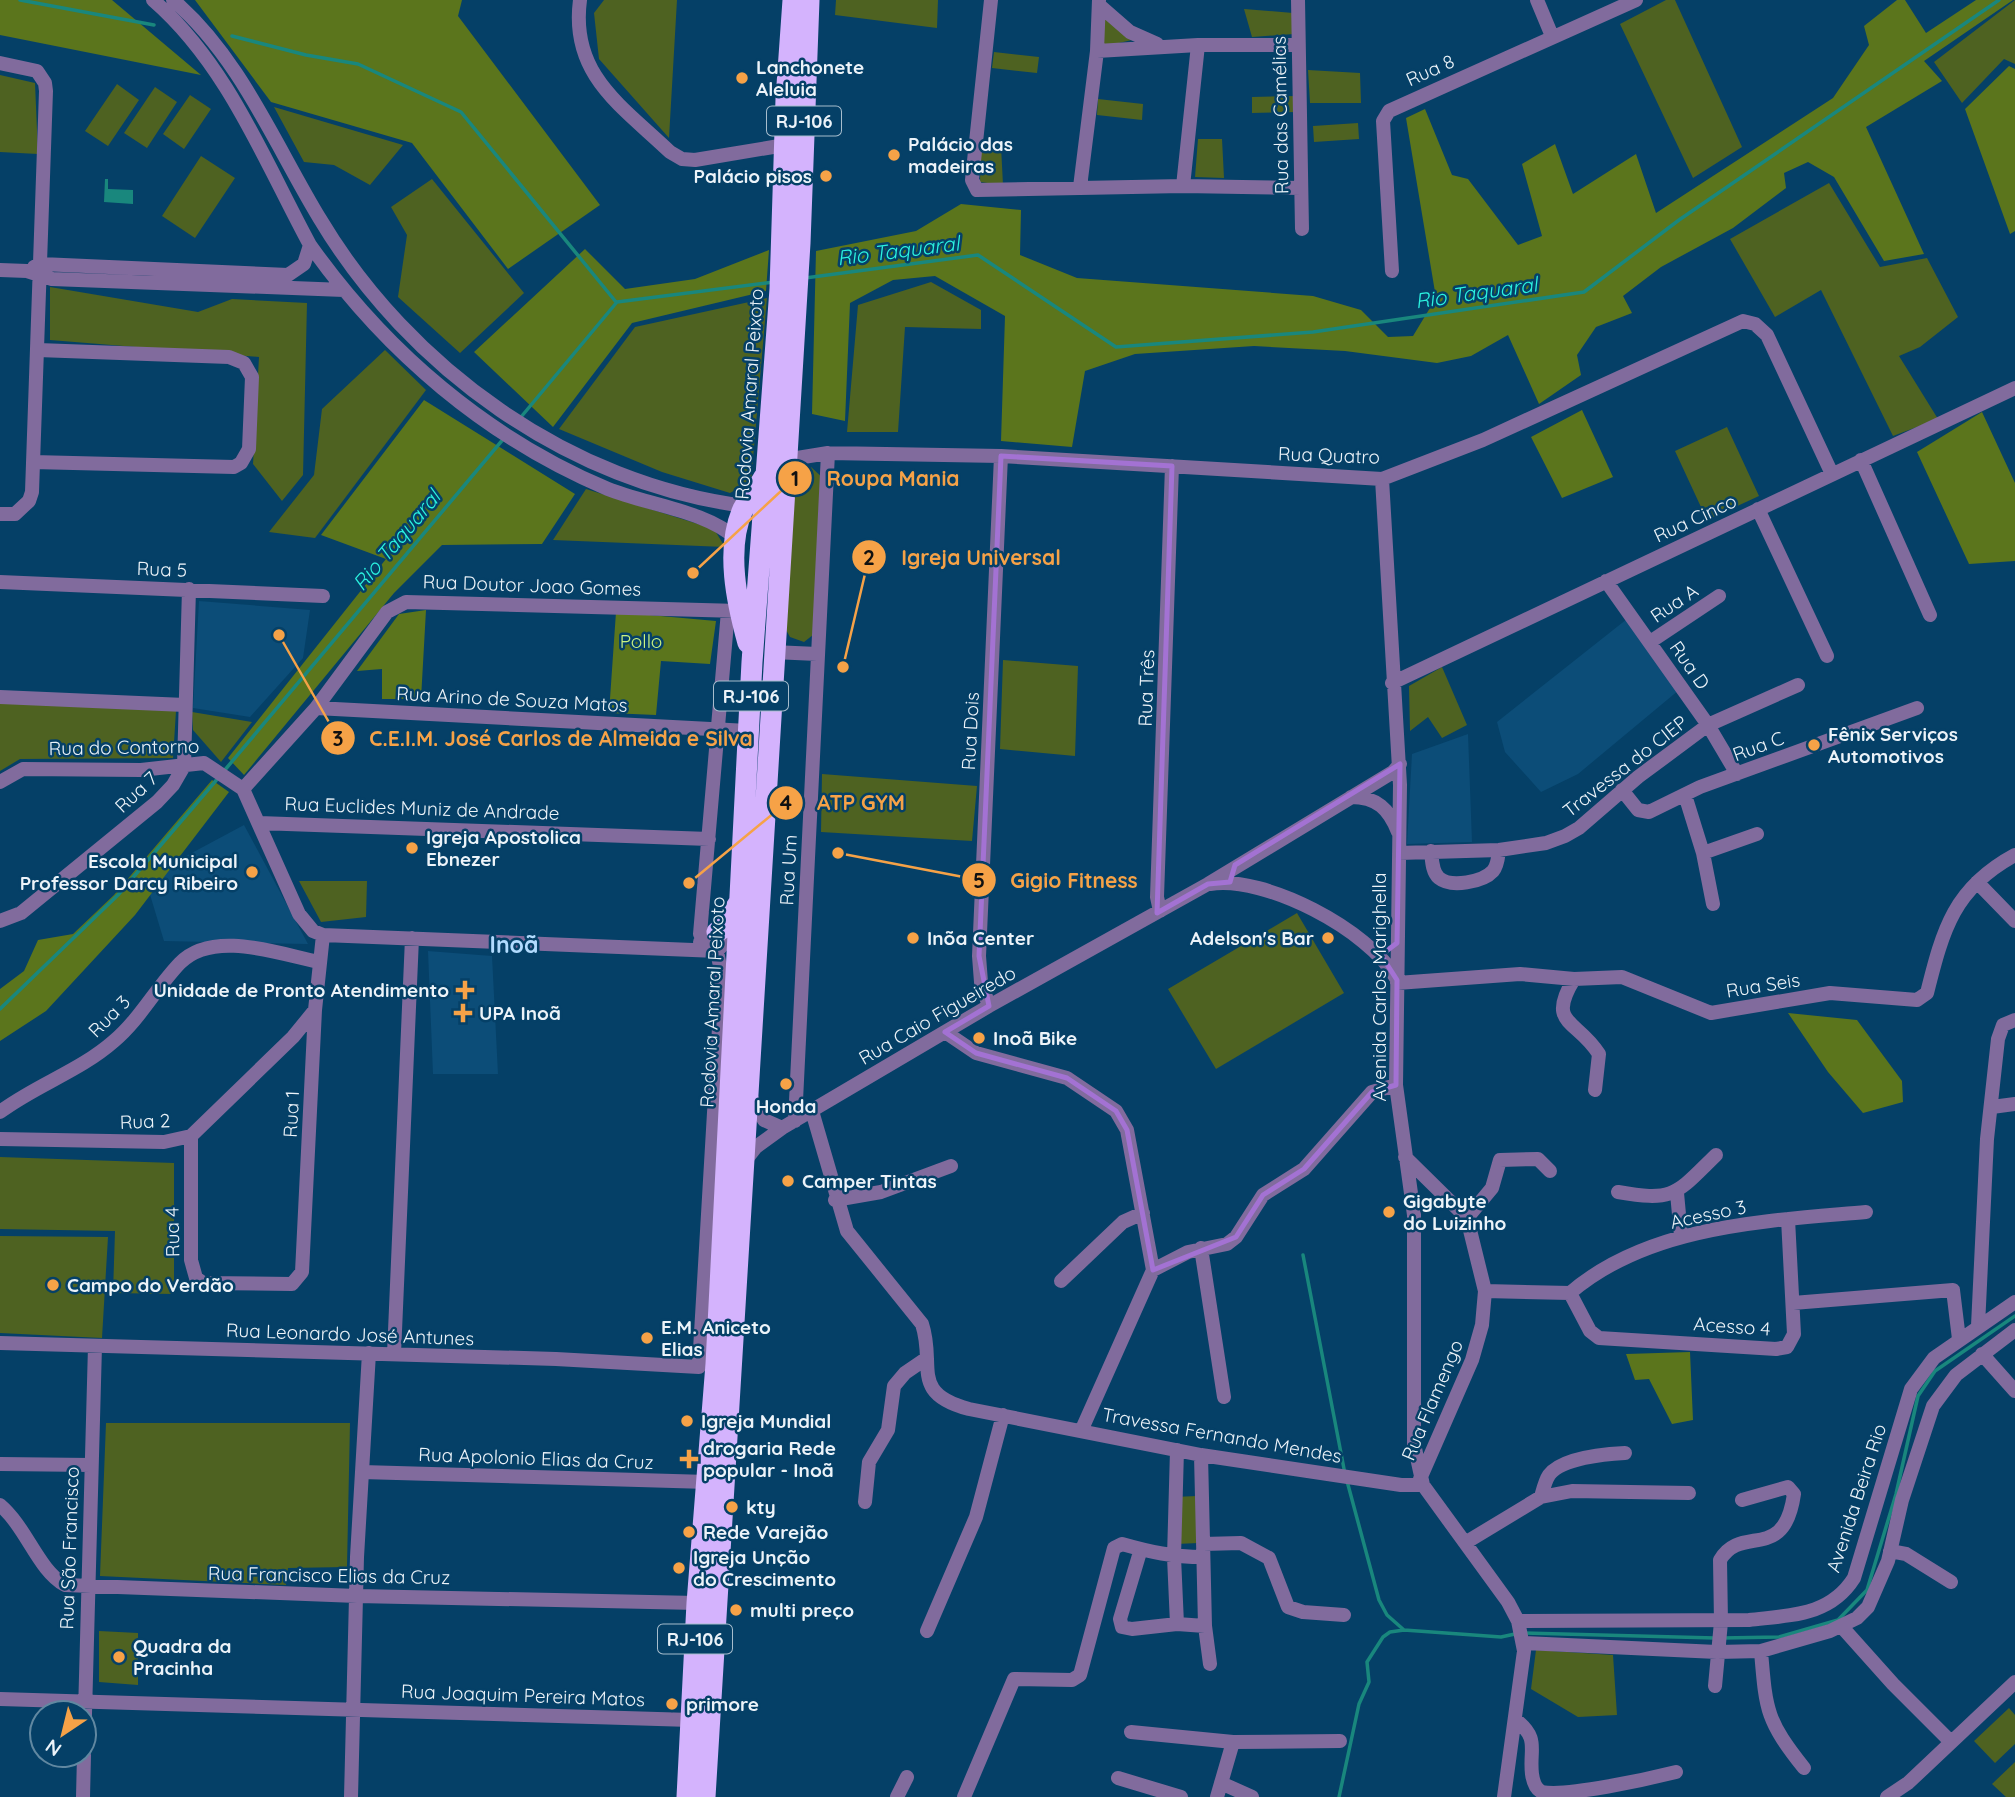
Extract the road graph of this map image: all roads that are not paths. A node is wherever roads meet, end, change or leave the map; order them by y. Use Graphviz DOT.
graph roads {
  1 [pos="153,0"];
  2 [pos="173,0"];
  3 [pos="578,0"];
  4 [pos="793,0"];
  5 [pos="809,0"];
  6 [pos="991,0"];
  7 [pos="1298,0"];
  8 [pos="1537,0"];
  9 [pos="1636,0"];
  10 [pos="1099,3"];
  11 [pos="184,18"];
  12 [pos="1552,36"];
  13 [pos="1198,45"];
  14 [pos="1298,45"];
  15 [pos="1165,46"];
  16 [pos="1097,51"];
  17 [pos="0,63"];
  18 [pos="785,145"];
  19 [pos="296,176"];
  20 [pos="276,183"];
  21 [pos="1184,186"];
  22 [pos="1080,187"];
  23 [pos="1301,188"];
  24 [pos="1302,229"];
  25 [pos="791,243"];
  26 [pos="310,245"];
  27 [pos="0,271"];
  28 [pos="36,271"];
  29 [pos="1392,271"];
  30 [pos="788,289"];
  31 [pos="344,290"];
  32 [pos="391,317"];
  33 [pos="379,328"];
  34 [pos="38,350"];
  35 [pos="2015,388"];
  36 [pos="828,453"];
  37 [pos="1001,456"];
  38 [pos="785,460"];
  39 [pos="1861,460"];
  40 [pos="33,462"];
  41 [pos="1172,467"];
  42 [pos="1832,474"];
  43 [pos="766,475"];
  44 [pos="1382,479"];
  45 [pos="722,503"];
  46 [pos="745,506"];
  47 [pos="1758,509"];
  48 [pos="0,514"];
  49 [pos="717,523"];
  50 [pos="736,539"];
  51 [pos="1606,581"];
  52 [pos="0,582"];
  53 [pos="189,589"];
  54 [pos="323,596"];
  55 [pos="1719,596"];
  56 [pos="734,611"];
  57 [pos="1930,614"];
  58 [pos="1650,642"];
  59 [pos="773,652"];
  60 [pos="817,654"];
  61 [pos="1827,656"];
  62 [pos="752,662"];
  63 [pos="1392,683"];
  64 [pos="1798,685"];
  65 [pos="0,696"];
  66 [pos="185,705"];
  67 [pos="316,708"];
  68 [pos="1917,708"];
  69 [pos="1708,725"];
  70 [pos="720,729"];
  71 [pos="748,731"];
  72 [pos="1399,764"];
  73 [pos="184,765"];
  74 [pos="1737,774"];
  75 [pos="0,782"];
  76 [pos="239,787"];
  77 [pos="1622,790"];
  78 [pos="1685,795"];
  79 [pos="1352,797"];
  80 [pos="259,823"];
  81 [pos="1398,834"];
  82 [pos="1757,834"];
  83 [pos="709,839"];
  84 [pos="1499,849"];
  85 [pos="1431,851"];
  86 [pos="1399,853"];
  87 [pos="1703,853"];
  88 [pos="2015,855"];
  89 [pos="1235,866"];
  90 [pos="1236,882"];
  91 [pos="1977,882"];
  92 [pos="1208,884"];
  93 [pos="739,902"];
  94 [pos="1713,904"];
  95 [pos="1160,911"];
  96 [pos="0,921"];
  97 [pos="2015,921"];
  98 [pos="323,935"];
  99 [pos="412,937"];
  100 [pos="714,942"];
  101 [pos="1397,943"];
  102 [pos="1374,950"];
  103 [pos="319,962"];
  104 [pos="1574,979"];
  105 [pos="736,980"];
  106 [pos="1397,981"];
  107 [pos="989,1006"];
  108 [pos="314,1010"];
  109 [pos="2015,1020"];
  110 [pos="945,1032"];
  111 [pos="293,1037"];
  112 [pos="314,1049"];
  113 [pos="1396,1085"];
  114 [pos="747,1088"];
  115 [pos="1595,1090"];
  116 [pos="2015,1104"];
  117 [pos="1992,1107"];
  118 [pos="812,1111"];
  119 [pos="0,1112"];
  120 [pos="788,1125"];
  121 [pos="2,1136"];
  122 [pos="191,1136"];
  123 [pos="1716,1155"];
  124 [pos="1404,1156"];
  125 [pos="744,1163"];
  126 [pos="951,1166"];
  127 [pos="1550,1171"];
  128 [pos="1618,1192"];
  129 [pos="1677,1193"];
  130 [pos="835,1200"];
  131 [pos="1866,1212"];
  132 [pos="1143,1213"];
  133 [pos="1467,1218"];
  134 [pos="1788,1219"];
  135 [pos="1681,1236"];
  136 [pos="1201,1248"];
  137 [pos="1153,1270"];
  138 [pos="1061,1280"];
  139 [pos="285,1287"];
  140 [pos="1485,1291"];
  141 [pos="1570,1293"];
  142 [pos="1793,1303"];
  143 [pos="2015,1303"];
  144 [pos="1978,1326"];
  145 [pos="2015,1330"];
  146 [pos="1959,1339"];
  147 [pos="0,1343"];
  148 [pos="95,1346"];
  149 [pos="369,1353"];
  150 [pos="394,1354"];
  151 [pos="1982,1354"];
  152 [pos="927,1358"];
  153 [pos="2015,1391"];
  154 [pos="1224,1397"];
  155 [pos="1003,1415"];
  156 [pos="1082,1429"];
  157 [pos="1177,1450"];
  158 [pos="1625,1452"];
  159 [pos="1201,1455"];
  160 [pos="0,1464"];
  161 [pos="91,1465"];
  162 [pos="362,1472"];
  163 [pos="708,1482"];
  164 [pos="1422,1482"];
  165 [pos="1689,1493"];
  166 [pos="1541,1497"];
  167 [pos="1742,1500"];
  168 [pos="865,1502"];
  169 [pos="0,1505"];
  170 [pos="1465,1543"];
  171 [pos="1203,1550"];
  172 [pos="1891,1551"];
  173 [pos="1140,1552"];
  174 [pos="1174,1557"];
  175 [pos="1951,1582"];
  176 [pos="87,1588"];
  177 [pos="357,1596"];
  178 [pos="697,1603"];
  179 [pos="1344,1615"];
  180 [pos="1721,1622"];
  181 [pos="1177,1624"];
  182 [pos="1205,1626"];
  183 [pos="1842,1627"];
  184 [pos="927,1631"];
  185 [pos="1521,1633"];
  186 [pos="1761,1651"];
  187 [pos="1717,1652"];
  188 [pos="1210,1664"];
  189 [pos="2015,1682"];
  190 [pos="1715,1686"];
  191 [pos="0,1699"];
  192 [pos="85,1699"];
  193 [pos="28,1700"];
  194 [pos="98,1701"];
  195 [pos="355,1710"];
  196 [pos="691,1720"];
  197 [pos="1516,1720"];
  198 [pos="1131,1732"];
  199 [pos="1340,1741"];
  200 [pos="1233,1742"];
  201 [pos="1951,1742"];
  202 [pos="1804,1768"];
  203 [pos="84,1769"];
  204 [pos="1676,1772"];
  205 [pos="907,1777"];
  206 [pos="1118,1778"];
  207 [pos="1219,1790"];
  208 [pos="83,1797"];
  209 [pos="351,1797"];
  210 [pos="687,1797"];
  211 [pos="705,1797"];
  212 [pos="897,1797"];
  213 [pos="964,1797"];
  214 [pos="1181,1797"];
  215 [pos="1252,1797"];
  216 [pos="1504,1797"];
  217 [pos="1887,1797"];
  1 -- 11 [label="street"];
  2 -- 11 [label="street"];
  3 -- 18 [label="street"];
  4 -- 18 [label="highway, Rodovia Amaral Peixoto / RJ-106"];
  5 -- 25 [label="highway, Rodovia Amaral Peixoto / RJ-106"];
  6 -- 22 [label="street"];
  7 -- 14 [label="street, Rua das Camélias"];
  8 -- 12 [label="street"];
  9 -- 12 [label="street, Rua 8"];
  10 -- 15 [label="street"];
  10 -- 16 [label="street"];
  11 -- 19 [label="street"];
  11 -- 20 [label="street"];
  12 -- 29 [label="street, Rua 8"];
  13 -- 14 [label="street"];
  13 -- 15 [label="street"];
  13 -- 21 [label="street"];
  14 -- 23 [label="street, Rua das Camélias"];
  15 -- 16 [label="street"];
  16 -- 22 [label="street"];
  17 -- 28 [label="street"];
  18 -- 25 [label="highway, Rodovia Amaral Peixoto / RJ-106"];
  19 -- 20 [label="street"];
  19 -- 32 [label="street"];
  20 -- 26 [label="street"];
  21 -- 22 [label="street"];
  21 -- 23 [label="street"];
  23 -- 24 [label="street, Rua das Camélias"];
  25 -- 30 [label="highway, Rodovia Amaral Peixoto / RJ-106"];
  26 -- 28 [label="street"];
  26 -- 31 [label="street"];
  27 -- 28 [label="street"];
  28 -- 31 [label="street"];
  28 -- 34 [label="street"];
  30 -- 38 [label="highway, Rodovia Amaral Peixoto / RJ-106"];
  30 -- 43 [label="highway, Rodovia Amaral Peixoto / RJ-106"];
  31 -- 33 [label="street"];
  32 -- 33 [label="street"];
  32 -- 45 [label="street"];
  33 -- 49 [label="street"];
  34 -- 40 [label="street"];
  34 -- 40 [label="street"];
  35 -- 39 [label="street, Rua Cinco"];
  36 -- 37 [label="street, Rua Quatro"];
  36 -- 38 [label="street, Rua Quatro"];
  36 -- 60 [label="street, Rua Um"];
  37 -- 41 [label="street, Rua Quatro"];
  37 -- 107 [label="street, Rua Dois"];
  38 -- 59 [label="highway, Rodovia Amaral Peixoto / RJ-106"];
  39 -- 42 [label="street, Rua Cinco"];
  39 -- 57 [label="street"];
  40 -- 48 [label="street"];
  41 -- 44 [label="street, Rua Quatro"];
  41 -- 95 [label="street, Rua Três"];
  42 -- 44 [label="street, Rua Quatro"];
  42 -- 47 [label="street, Rua Cinco"];
  43 -- 46 [label="highway"];
  43 -- 62 [label="highway, Rodovia Amaral Peixoto / RJ-106"];
  44 -- 63 [label="street, Avenida Carlos Marighella"];
  45 -- 46 [label="street"];
  45 -- 49 [label="street"];
  46 -- 50 [label="highway"];
  47 -- 51 [label="street, Rua Cinco"];
  47 -- 61 [label="street"];
  49 -- 50 [label="street"];
  50 -- 56 [label="highway"];
  51 -- 58 [label="street, Rua D"];
  51 -- 63 [label="street, Rua Cinco"];
  52 -- 53 [label="street, Rua 5"];
  53 -- 54 [label="street, Rua 5"];
  53 -- 66 [label="street, Rua 7"];
  55 -- 58 [label="street, Rua A"];
  56 -- 62 [label="highway"];
  56 -- 67 [label="street, Rua Doutor Joao Gomes"];
  56 -- 70 [label="street"];
  58 -- 69 [label="street, Rua D"];
  59 -- 60 [label="street"];
  59 -- 114 [label="highway, Rodovia Amaral Peixoto / RJ-106"];
  60 -- 120 [label="street, Rua Um"];
  62 -- 71 [label="highway, Rodovia Amaral Peixoto / RJ-106"];
  63 -- 72 [label="street, Avenida Carlos Marighella"];
  64 -- 69 [label="street, Travessa do CIEP"];
  65 -- 66 [label="street"];
  66 -- 73 [label="street, Rua 7"];
  67 -- 70 [label="street, Rua Arino de Souza Matos"];
  67 -- 76 [label="street, Rua Doutor Joao Gomes"];
  68 -- 74 [label="street, Rua C"];
  69 -- 74 [label="street, Rua D"];
  69 -- 77 [label="street, Travessa do CIEP"];
  70 -- 71 [label="street, Rua Arino de Souza Matos"];
  70 -- 83 [label="street"];
  71 -- 93 [label="highway, Rodovia Amaral Peixoto / RJ-106"];
  72 -- 79 [label="street, Rua Caio Figueiredo"];
  72 -- 81 [label="street, Avenida Carlos Marighella"];
  73 -- 75 [label="street, Rua do Contorno"];
  73 -- 76 [label="street, Rua do Contorno"];
  73 -- 96 [label="street, Rua 7"];
  74 -- 78 [label="street, Rua C"];
  76 -- 80 [label="street"];
  77 -- 78 [label="street, Rua C"];
  77 -- 84 [label="street, Travessa do CIEP"];
  78 -- 87 [label="street"];
  79 -- 81 [label="street"];
  79 -- 89 [label="street, Rua Caio Figueiredo"];
  80 -- 83 [label="street, Rua Euclides Muniz de Andrade"];
  80 -- 98 [label="street"];
  81 -- 86 [label="street, Avenida Carlos Marighella"];
  82 -- 87 [label="street"];
  83 -- 100 [label="street"];
  84 -- 85 [label="street, Travessa do CIEP"];
  84 -- 85 [label="street"];
  85 -- 86 [label="street, Travessa do CIEP"];
  86 -- 101 [label="street, Avenida Carlos Marighella"];
  87 -- 94 [label="street"];
  88 -- 91 [label="street, Rua Seis"];
  89 -- 90 [label="street"];
  89 -- 92 [label="street, Rua Caio Figueiredo"];
  90 -- 92 [label="street"];
  90 -- 102 [label="street"];
  91 -- 97 [label="street"];
  91 -- 104 [label="street, Rua Seis"];
  92 -- 95 [label="street, Rua Caio Figueiredo"];
  93 -- 100 [label="highway"];
  93 -- 105 [label="highway, Rodovia Amaral Peixoto / RJ-106"];
  95 -- 107 [label="street, Rua Caio Figueiredo"];
  98 -- 99 [label="street"];
  98 -- 103 [label="street, Rua 1"];
  99 -- 100 [label="street"];
  99 -- 150 [label="street"];
  100 -- 105 [label="highway"];
  100 -- 150 [label="street, Rua Leonardo José Antunes"];
  101 -- 102 [label="street"];
  101 -- 106 [label="street, Avenida Carlos Marighella"];
  102 -- 106 [label="street"];
  103 -- 108 [label="street, Rua 1"];
  103 -- 119 [label="street, Rua 3"];
  104 -- 106 [label="street, Rua Seis"];
  104 -- 115 [label="street"];
  105 -- 163 [label="highway, Rodovia Amaral Peixoto / RJ-106"];
  106 -- 113 [label="street, Avenida Carlos Marighella"];
  107 -- 110 [label="street, Rua Caio Figueiredo"];
  108 -- 111 [label="street, Rua 2"];
  108 -- 112 [label="street, Rua 1"];
  109 -- 117 [label="street"];
  110 -- 118 [label="street, Rua Caio Figueiredo"];
  110 -- 132 [label="street"];
  111 -- 112 [label="street"];
  111 -- 122 [label="street, Rua 2"];
  112 -- 139 [label="street, Rua 1"];
  113 -- 124 [label="street, Avenida Carlos Marighella"];
  113 -- 136 [label="street"];
  114 -- 120 [label="street"];
  114 -- 125 [label="highway, Rodovia Amaral Peixoto / RJ-106"];
  116 -- 117 [label="street"];
  117 -- 144 [label="street"];
  118 -- 120 [label="street, Rua Caio Figueiredo"];
  118 -- 130 [label="street"];
  120 -- 125 [label="street, Rua Caio Figueiredo"];
  121 -- 122 [label="street, Rua 2"];
  122 -- 139 [label="street, Rua 4"];
  123 -- 129 [label="street"];
  124 -- 133 [label="street"];
  124 -- 164 [label="street, Avenida Carlos Marighella"];
  125 -- 211 [label="highway, Rodovia Amaral Peixoto / RJ-106"];
  126 -- 130 [label="street"];
  127 -- 133 [label="street"];
  128 -- 129 [label="street"];
  129 -- 135 [label="street"];
  130 -- 152 [label="street"];
  131 -- 134 [label="street, Acesso 3"];
  132 -- 137 [label="street"];
  132 -- 138 [label="street"];
  133 -- 140 [label="street, Rua Flamengo"];
  134 -- 135 [label="street, Acesso 3"];
  134 -- 142 [label="street, Acesso 4"];
  135 -- 141 [label="street, Acesso 3"];
  136 -- 137 [label="street"];
  136 -- 154 [label="street"];
  137 -- 156 [label="street, Travessa Fernando Mendes"];
  140 -- 141 [label="street"];
  140 -- 164 [label="street, Rua Flamengo"];
  141 -- 142 [label="street, Acesso 4"];
  142 -- 146 [label="street"];
  143 -- 144 [label="street, Avenida Beira Rio"];
  144 -- 146 [label="street, Avenida Beira Rio"];
  145 -- 151 [label="street"];
  146 -- 180 [label="street, Avenida Beira Rio"];
  147 -- 148 [label="street, Rua Leonardo José Antunes"];
  148 -- 149 [label="street, Rua Leonardo José Antunes"];
  148 -- 161 [label="street, Rua São Francisco"];
  149 -- 150 [label="street, Rua Leonardo José Antunes"];
  149 -- 162 [label="street"];
  151 -- 153 [label="street"];
  151 -- 172 [label="street"];
  152 -- 155 [label="street"];
  152 -- 168 [label="street"];
  155 -- 156 [label="street"];
  155 -- 184 [label="street"];
  156 -- 157 [label="street, Travessa Fernando Mendes"];
  157 -- 159 [label="street, Travessa Fernando Mendes"];
  157 -- 174 [label="street"];
  158 -- 166 [label="street"];
  159 -- 164 [label="street, Travessa Fernando Mendes"];
  159 -- 171 [label="street"];
  160 -- 161 [label="street"];
  161 -- 176 [label="street, Rua São Francisco"];
  162 -- 163 [label="street, Rua Apolonio Elias da Cruz"];
  162 -- 177 [label="street"];
  163 -- 178 [label="highway, Rodovia Amaral Peixoto / RJ-106"];
  164 -- 170 [label="street, Avenida Carlos Marighella"];
  165 -- 166 [label="street"];
  166 -- 170 [label="street"];
  167 -- 180 [label="street"];
  169 -- 176 [label="street, Rua Francisco Elias da Cruz"];
  170 -- 185 [label="street, Avenida Carlos Marighella"];
  171 -- 174 [label="street"];
  171 -- 179 [label="street"];
  171 -- 182 [label="street"];
  172 -- 175 [label="street"];
  172 -- 183 [label="street"];
  173 -- 174 [label="street"];
  173 -- 181 [label="street"];
  173 -- 213 [label="street"];
  174 -- 181 [label="street"];
  176 -- 177 [label="street, Rua Francisco Elias da Cruz"];
  176 -- 192 [label="street, Rua São Francisco"];
  177 -- 178 [label="street, Rua Francisco Elias da Cruz"];
  177 -- 195 [label="street"];
  178 -- 196 [label="highway, Rodovia Amaral Peixoto / RJ-106"];
  180 -- 185 [label="street, Avenida Beira Rio"];
  180 -- 187 [label="street"];
  181 -- 182 [label="street"];
  182 -- 188 [label="street"];
  183 -- 186 [label="street"];
  183 -- 201 [label="street"];
  185 -- 187 [label="street"];
  185 -- 197 [label="street"];
  186 -- 187 [label="street"];
  186 -- 202 [label="street"];
  187 -- 190 [label="street"];
  189 -- 201 [label="street"];
  191 -- 193 [label="street, Rua Joaquim Pereira Matos"];
  194 -- 195 [label="street, Rua Joaquim Pereira Matos"];
  195 -- 196 [label="street, Rua Joaquim Pereira Matos"];
  195 -- 209 [label="street"];
  196 -- 210 [label="highway, Rodovia Amaral Peixoto / RJ-106"];
  197 -- 204 [label="street"];
  197 -- 216 [label="street"];
  198 -- 200 [label="street"];
  199 -- 200 [label="street"];
  200 -- 207 [label="street"];
  201 -- 217 [label="street"];
  203 -- 208 [label="street, Rua São Francisco"];
  205 -- 212 [label="street"];
  206 -- 214 [label="street"];
  207 -- 215 [label="street"];
}
